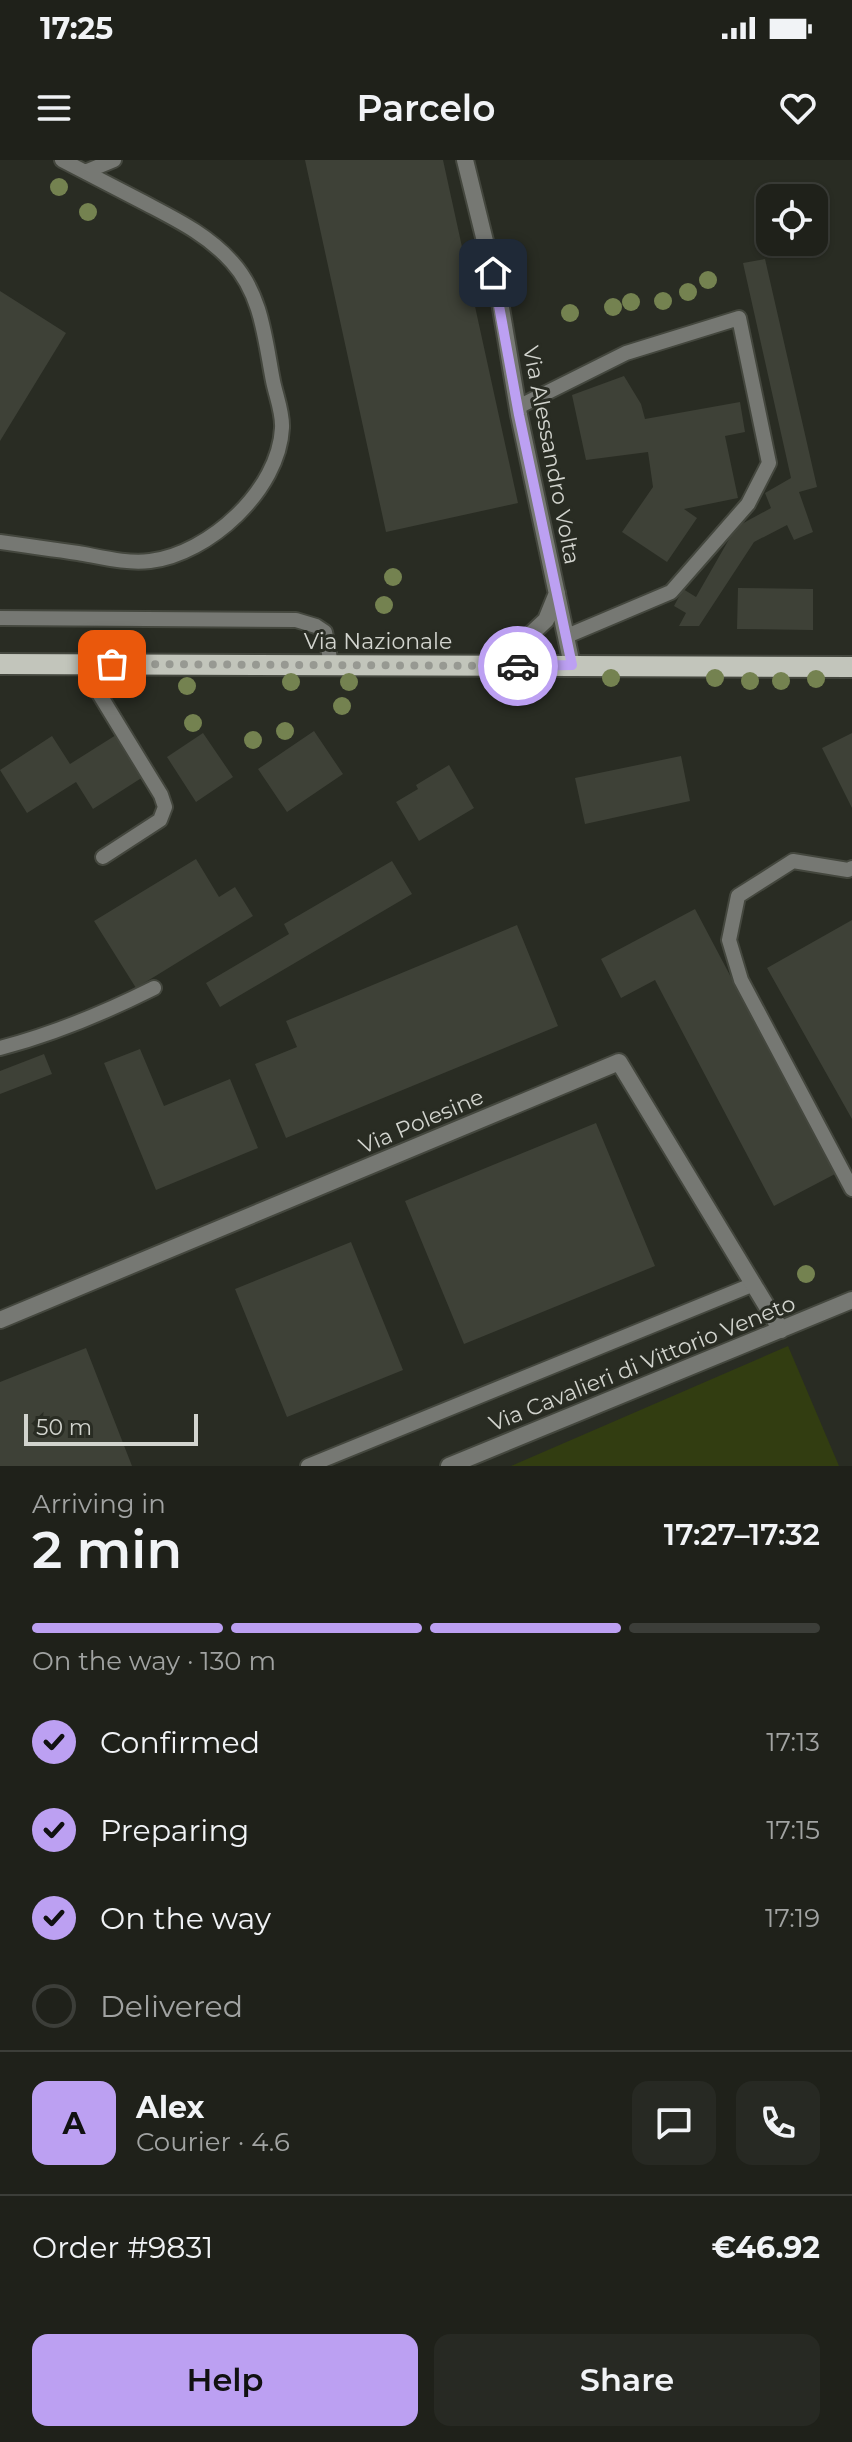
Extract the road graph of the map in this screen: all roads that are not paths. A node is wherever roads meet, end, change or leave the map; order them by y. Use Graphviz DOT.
graph roads {
  1 [pos="62,160"];
  2 [pos="114,160"];
  3 [pos="465,160"];
  4 [pos="85,172"];
  5 [pos="518,407"];
  6 [pos="0,542"];
  7 [pos="557,591"];
  8 [pos="0,618"];
  9 [pos="567,636"];
  10 [pos="0,664"];
  11 [pos="81,664"];
  12 [pos="331,664"];
  13 [pos="572,665"];
  14 [pos="497,666"];
  15 [pos="852,667"];
  16 [pos="103,857"];
  17 [pos="852,868"];
  18 [pos="154,988"];
  19 [pos="0,1048"];
  20 [pos="852,1189"];
  21 [pos="754,1284"];
  22 [pos="852,1300"];
  23 [pos="0,1320"];
  24 [pos="781,1330"];
  25 [pos="308,1466"];
  26 [pos="449,1466"];
  1 -- 4 [label="lane"];
  2 -- 4 [label="lane"];
  3 -- 5 [label="street, Via Alessandro Volta"];
  4 -- 6 [label="lane"];
  5 -- 7 [label="street, Via Alessandro Volta"];
  5 -- 9 [label="lane"];
  7 -- 9 [label="street, Via Alessandro Volta"];
  7 -- 14 [label="street"];
  8 -- 12 [label="lane"];
  9 -- 13 [label="street, Via Alessandro Volta"];
  10 -- 11 [label="main road, Via Nazionale"];
  11 -- 12 [label="main road, Via Nazionale"];
  11 -- 16 [label="lane"];
  12 -- 14 [label="main road, Via Nazionale"];
  13 -- 14 [label="main road, Via Nazionale"];
  13 -- 15 [label="main road, Via Nazionale"];
  17 -- 20 [label="lane"];
  18 -- 19 [label="lane"];
  21 -- 23 [label="street, Via Polesine"];
  21 -- 24 [label="street, Via Polesine"];
  21 -- 25 [label="lane"];
  22 -- 24 [label="street, Via Cavalieri di Vittorio Veneto"];
  24 -- 26 [label="street, Via Cavalieri di Vittorio Veneto"];
}
